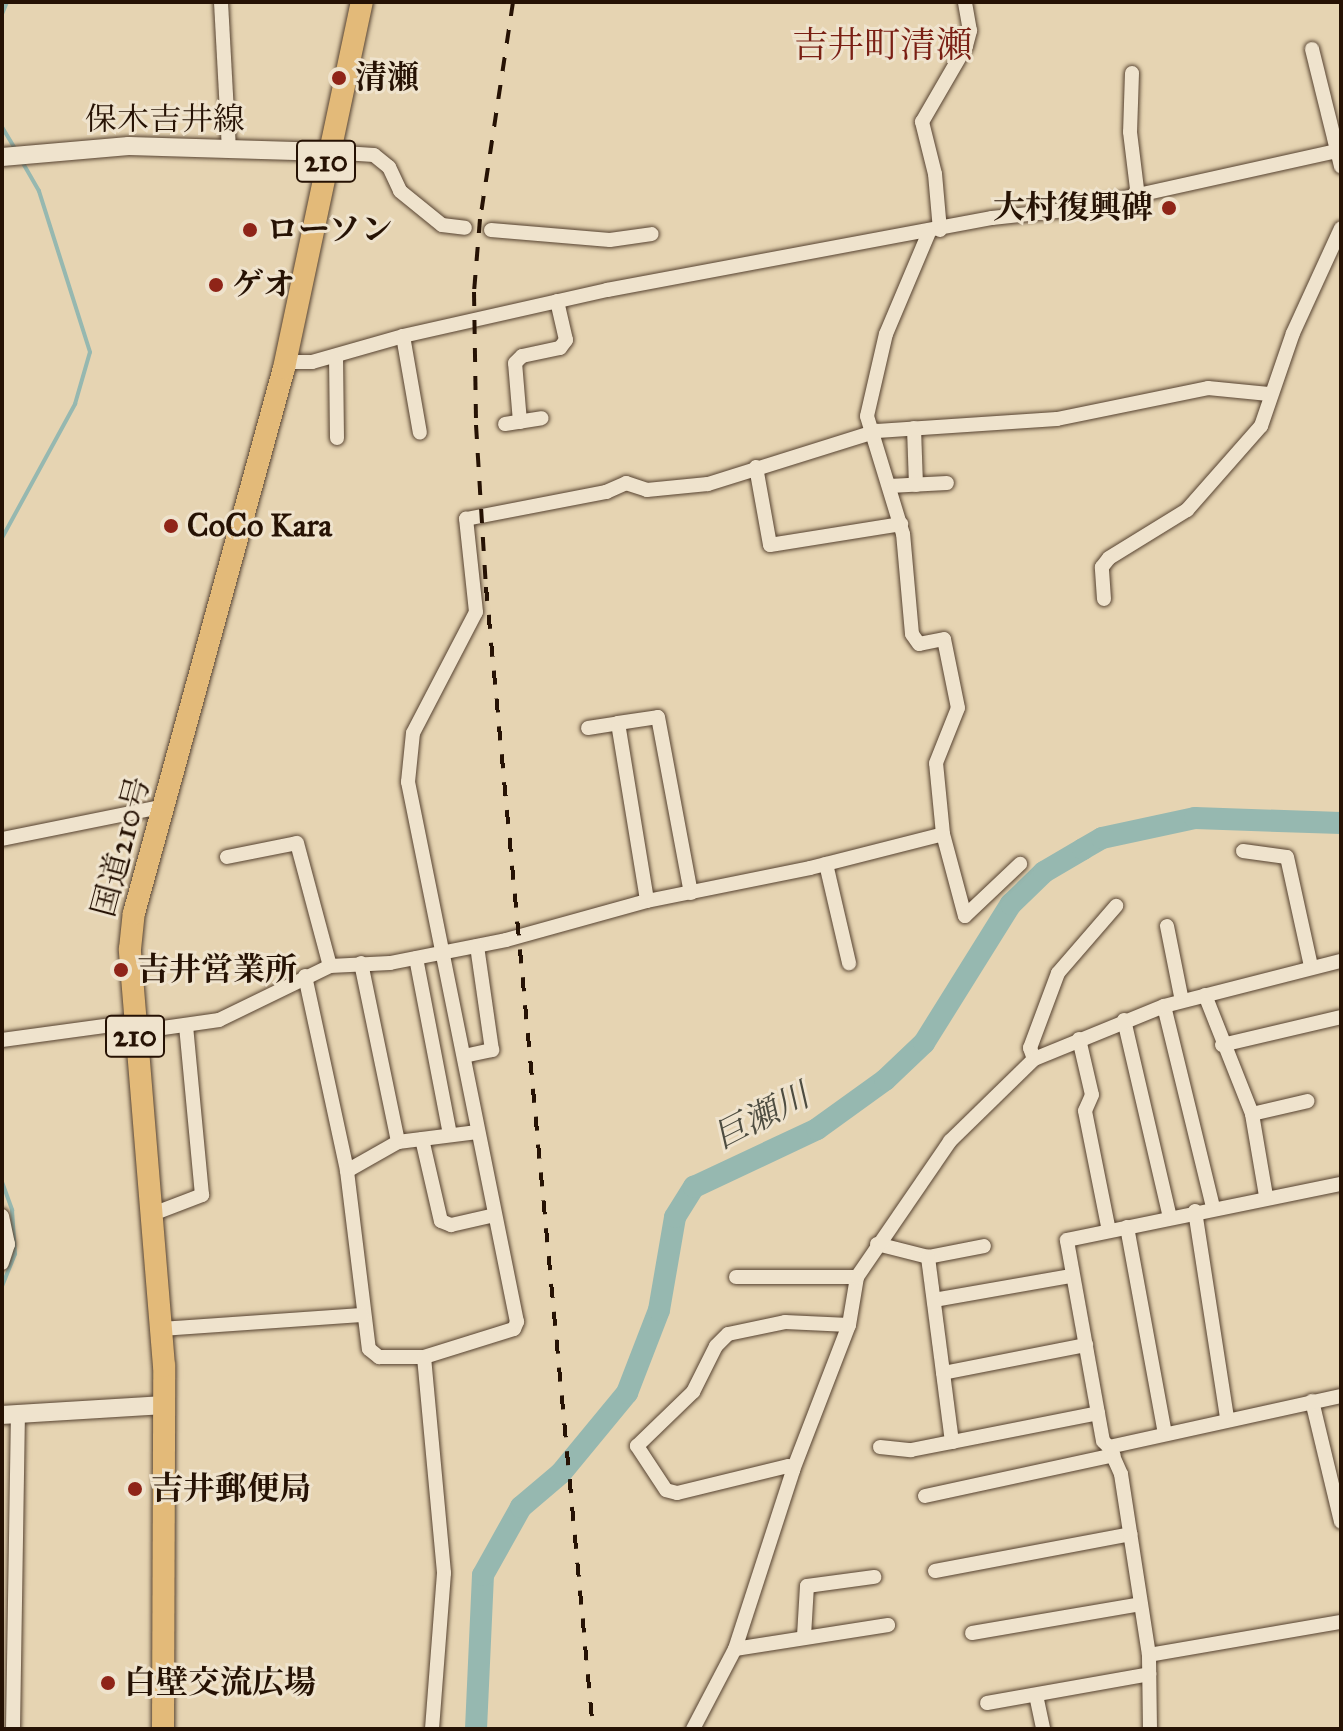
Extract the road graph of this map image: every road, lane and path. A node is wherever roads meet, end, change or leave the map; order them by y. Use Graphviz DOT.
graph roads {
  1 [pos="221,2"];
  2 [pos="362,2"];
  3 [pos="965,2"];
  4 [pos="1312,49"];
  5 [pos="1132,73"];
  6 [pos="229,148"];
  7 [pos="1340,150"];
  8 [pos="328,152"];
  9 [pos="11,156"];
  10 [pos="1341,166"];
  11 [pos="1138,197"];
  12 [pos="465,228"];
  13 [pos="1341,228"];
  14 [pos="491,230"];
  15 [pos="934,231"];
  16 [pos="652,234"];
  17 [pos="557,301"];
  18 [pos="403,336"];
  19 [pos="336,356"];
  20 [pos="285,362"];
  21 [pos="1269,394"];
  22 [pos="542,418"];
  23 [pos="868,428"];
  24 [pos="914,428"];
  25 [pos="420,433"];
  26 [pos="337,438"];
  27 [pos="756,467"];
  28 [pos="947,483"];
  29 [pos="916,485"];
  30 [pos="889,486"];
  31 [pos="901,524"];
  32 [pos="1104,599"];
  33 [pos="618,723"];
  34 [pos="588,728"];
  35 [pos="165,806"];
  36 [pos="943,834"];
  37 [pos="2,839"];
  38 [pos="1243,851"];
  39 [pos="227,857"];
  40 [pos="826,864"];
  41 [pos="1020,864"];
  42 [pos="691,893"];
  43 [pos="647,901"];
  44 [pos="1116,906"];
  45 [pos="1167,926"];
  46 [pos="477,946"];
  47 [pos="446,952"];
  48 [pos="416,958"];
  49 [pos="1341,961"];
  50 [pos="361,963"];
  51 [pos="849,963"];
  52 [pos="330,966"];
  53 [pos="1311,966"];
  54 [pos="305,976"];
  55 [pos="1205,995"];
  56 [pos="1182,1001"];
  57 [pos="1164,1006"];
  58 [pos="1341,1017"];
  59 [pos="1124,1020"];
  60 [pos="186,1026"];
  61 [pos="134,1027"];
  62 [pos="1079,1039"];
  63 [pos="2,1040"];
  64 [pos="1222,1045"];
  65 [pos="464,1056"];
  66 [pos="1034,1059"];
  67 [pos="1308,1101"];
  68 [pos="1252,1114"];
  69 [pos="477,1132"];
  70 [pos="450,1135"];
  71 [pos="422,1139"];
  72 [pos="398,1142"];
  73 [pos="347,1171"];
  74 [pos="1341,1184"];
  75 [pos="1266,1196"];
  76 [pos="1213,1207"];
  77 [pos="1195,1211"];
  78 [pos="150,1215"];
  79 [pos="495,1215"];
  80 [pos="2,1216"];
  81 [pos="1170,1217"];
  82 [pos="1127,1227"];
  83 [pos="1109,1231"];
  84 [pos="877,1244"];
  85 [pos="984,1246"];
  86 [pos="928,1257"];
  87 [pos="2,1263"];
  88 [pos="1070,1276"];
  89 [pos="736,1277"];
  90 [pos="857,1277"];
  91 [pos="934,1300"];
  92 [pos="362,1315"];
  93 [pos="849,1325"];
  94 [pos="161,1329"];
  95 [pos="1086,1345"];
  96 [pos="424,1357"];
  97 [pos="943,1373"];
  98 [pos="1341,1396"];
  99 [pos="1312,1401"];
  100 [pos="164,1405"];
  101 [pos="1098,1413"];
  102 [pos="10,1415"];
  103 [pos="1227,1418"];
  104 [pos="1165,1434"];
  105 [pos="952,1442"];
  106 [pos="880,1447"];
  107 [pos="1112,1451"];
  108 [pos="793,1470"];
  109 [pos="925,1496"];
  110 [pos="1341,1522"];
  111 [pos="1131,1534"];
  112 [pos="935,1571"];
  113 [pos="874,1577"];
  114 [pos="1141,1604"];
  115 [pos="1341,1622"];
  116 [pos="888,1625"];
  117 [pos="972,1633"];
  118 [pos="804,1636"];
  119 [pos="735,1649"];
  120 [pos="1149,1655"];
  121 [pos="1149,1674"];
  122 [pos="1036,1695"];
  123 [pos="987,1703"];
  124 [pos="13,1729"];
  125 [pos="163,1729"];
  126 [pos="432,1729"];
  127 [pos="693,1729"];
  128 [pos="1043,1729"];
  129 [pos="1150,1729"];
  1 -- 6 [label="street"];
  2 -- 8 [label="highway, 国道210号 / 210"];
  3 -- 15 [label="street"];
  4 -- 7 [label="street"];
  5 -- 11 [label="street"];
  6 -- 8 [label="main road, 保木吉井線"];
  6 -- 9 [label="main road, 保木吉井線"];
  7 -- 10 [label="street"];
  7 -- 11 [label="street"];
  8 -- 12 [label="street"];
  8 -- 20 [label="highway, 国道210号 / 210"];
  11 -- 15 [label="street"];
  13 -- 21 [label="street"];
  14 -- 16 [label="street"];
  15 -- 17 [label="street"];
  15 -- 23 [label="street"];
  17 -- 18 [label="street"];
  17 -- 22 [label="street"];
  18 -- 19 [label="street"];
  18 -- 25 [label="street"];
  19 -- 20 [label="street"];
  19 -- 26 [label="street"];
  20 -- 35 [label="highway, 国道210号 / 210"];
  21 -- 24 [label="street"];
  21 -- 32 [label="street"];
  23 -- 24 [label="street"];
  23 -- 27 [label="street"];
  23 -- 30 [label="street"];
  24 -- 29 [label="street"];
  27 -- 31 [label="street"];
  27 -- 47 [label="street"];
  28 -- 29 [label="street"];
  29 -- 30 [label="street"];
  30 -- 31 [label="street"];
  31 -- 36 [label="street"];
  33 -- 34 [label="street"];
  33 -- 42 [label="street"];
  33 -- 43 [label="street"];
  35 -- 37 [label="street"];
  35 -- 61 [label="highway, 国道210号 / 210"];
  36 -- 40 [label="street"];
  36 -- 41 [label="street"];
  38 -- 53 [label="street"];
  39 -- 52 [label="street"];
  40 -- 42 [label="street"];
  40 -- 51 [label="street"];
  42 -- 43 [label="street"];
  43 -- 46 [label="street"];
  44 -- 66 [label="street"];
  45 -- 56 [label="street"];
  46 -- 47 [label="street"];
  46 -- 65 [label="street"];
  47 -- 48 [label="street"];
  47 -- 65 [label="street"];
  48 -- 50 [label="street"];
  48 -- 70 [label="street"];
  49 -- 53 [label="street"];
  50 -- 52 [label="street"];
  50 -- 72 [label="street"];
  52 -- 54 [label="street"];
  53 -- 55 [label="street"];
  54 -- 60 [label="street"];
  54 -- 73 [label="street"];
  55 -- 56 [label="street"];
  55 -- 64 [label="street"];
  56 -- 57 [label="street"];
  57 -- 59 [label="street"];
  57 -- 76 [label="street"];
  58 -- 64 [label="street"];
  59 -- 62 [label="street"];
  59 -- 81 [label="street"];
  60 -- 61 [label="street"];
  60 -- 78 [label="street"];
  61 -- 63 [label="street"];
  61 -- 78 [label="highway, 国道210号 / 210"];
  62 -- 66 [label="street"];
  62 -- 83 [label="street"];
  64 -- 68 [label="street"];
  65 -- 69 [label="street"];
  66 -- 84 [label="street"];
  67 -- 68 [label="street"];
  68 -- 75 [label="street"];
  69 -- 70 [label="street"];
  69 -- 79 [label="street"];
  70 -- 71 [label="street"];
  71 -- 72 [label="street"];
  71 -- 79 [label="street"];
  72 -- 73 [label="street"];
  73 -- 92 [label="street"];
  74 -- 75 [label="street"];
  75 -- 76 [label="street"];
  76 -- 77 [label="street"];
  77 -- 81 [label="street"];
  77 -- 103 [label="street"];
  78 -- 94 [label="highway, 国道210号 / 210"];
  79 -- 96 [label="street"];
  80 -- 87 [label="street"];
  81 -- 82 [label="street"];
  82 -- 83 [label="street"];
  82 -- 104 [label="street"];
  83 -- 88 [label="street"];
  84 -- 86 [label="street"];
  84 -- 90 [label="street"];
  85 -- 86 [label="street"];
  86 -- 91 [label="street"];
  88 -- 91 [label="street"];
  88 -- 95 [label="street"];
  89 -- 90 [label="street"];
  90 -- 93 [label="street"];
  91 -- 97 [label="street"];
  92 -- 94 [label="street"];
  92 -- 96 [label="street"];
  93 -- 108 [label="street"];
  93 -- 108 [label="street"];
  94 -- 100 [label="highway, 国道210号 / 210"];
  95 -- 97 [label="street"];
  95 -- 101 [label="street"];
  96 -- 126 [label="street"];
  97 -- 105 [label="street"];
  98 -- 99 [label="street"];
  99 -- 103 [label="street"];
  99 -- 110 [label="street"];
  100 -- 102 [label="main road"];
  100 -- 125 [label="highway, 国道210号 / 210"];
  101 -- 105 [label="street"];
  101 -- 107 [label="street"];
  102 -- 124 [label="street"];
  103 -- 104 [label="street"];
  104 -- 107 [label="street"];
  105 -- 106 [label="street"];
  107 -- 109 [label="street"];
  107 -- 111 [label="street"];
  108 -- 119 [label="street"];
  111 -- 112 [label="street"];
  111 -- 114 [label="street"];
  113 -- 118 [label="street"];
  114 -- 117 [label="street"];
  114 -- 120 [label="street"];
  115 -- 120 [label="street"];
  116 -- 118 [label="street"];
  118 -- 119 [label="street"];
  119 -- 127 [label="street"];
  120 -- 121 [label="street"];
  121 -- 122 [label="street"];
  121 -- 129 [label="street"];
  122 -- 123 [label="street"];
  122 -- 128 [label="street"];
}
